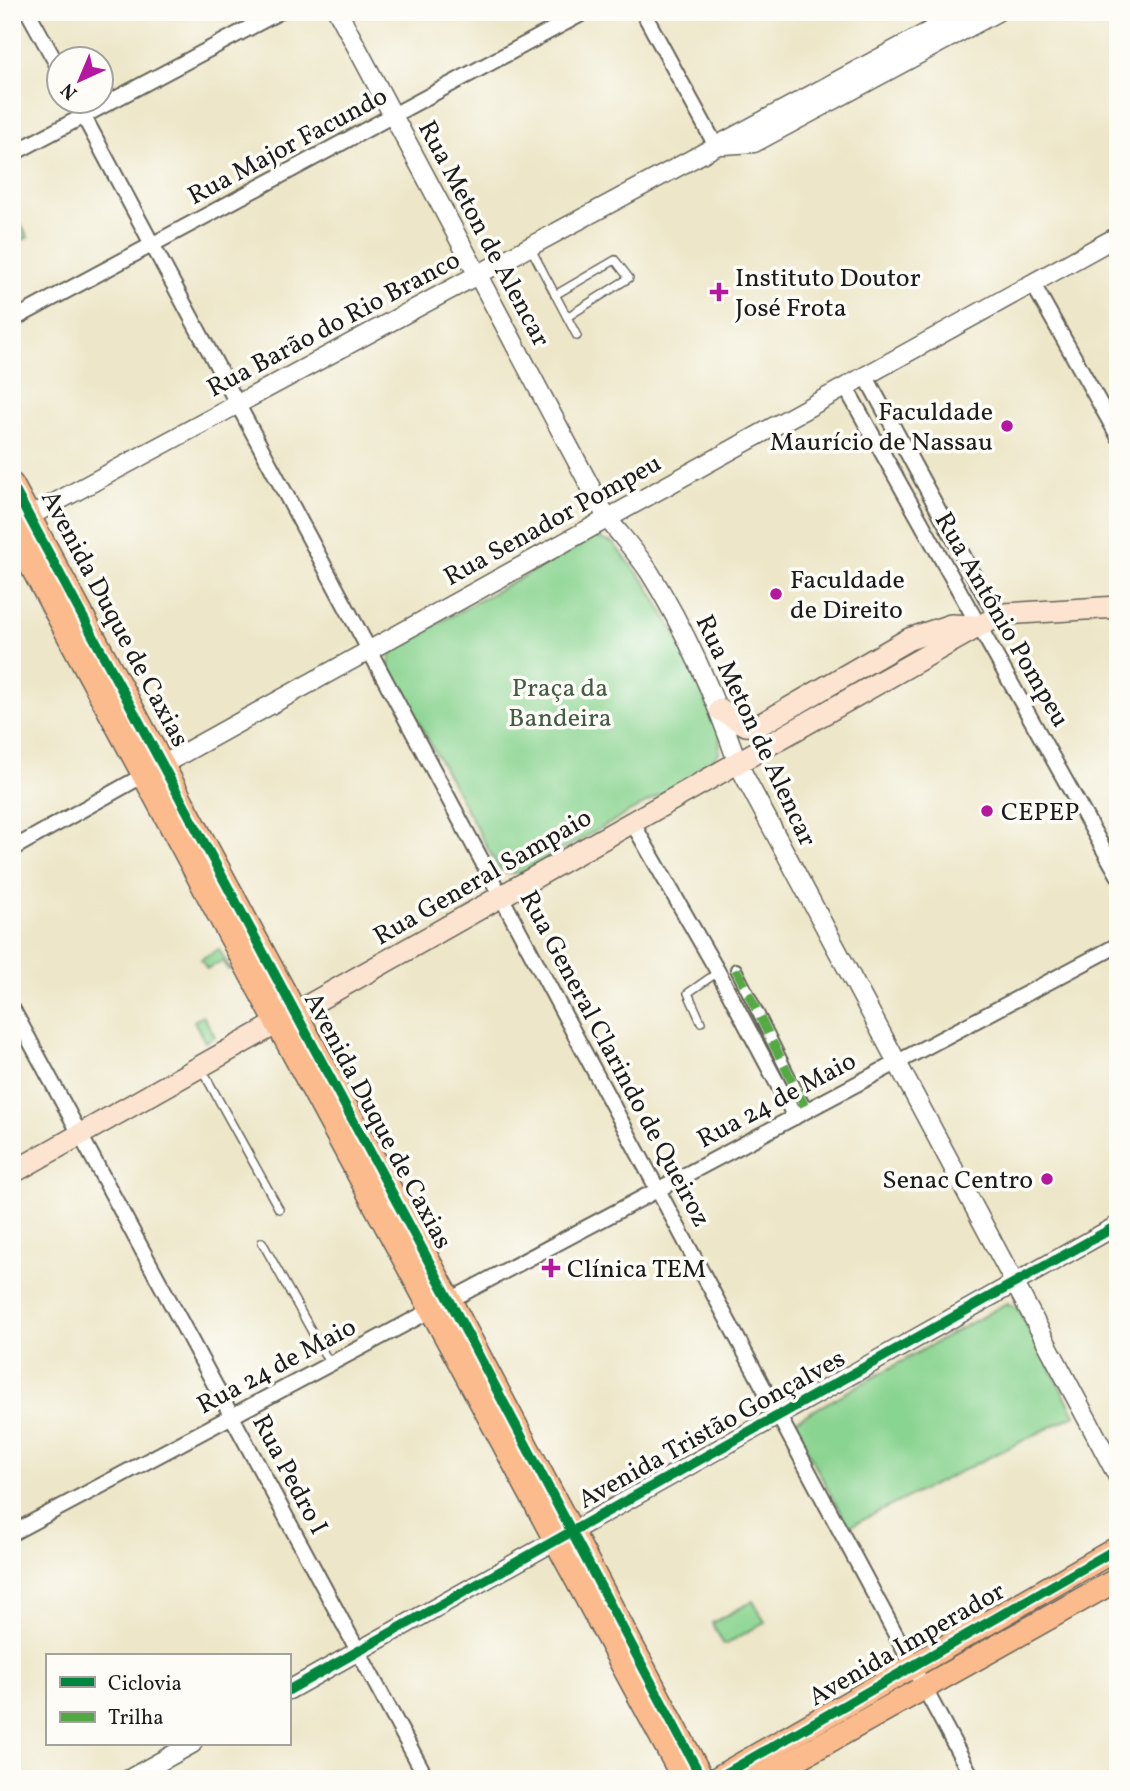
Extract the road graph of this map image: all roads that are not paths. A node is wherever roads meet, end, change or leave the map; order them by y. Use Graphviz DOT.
graph roads {
  1 [pos="29,12"];
  2 [pos="279,12"];
  3 [pos="338,12"];
  4 [pos="585,12"];
  5 [pos="643,12"];
  6 [pos="965,12"];
  7 [pos="997,12"];
  8 [pos="47,46"];
  9 [pos="393,116"];
  10 [pos="85,117"];
  11 [pos="716,146"];
  12 [pos="12,154"];
  13 [pos="1118,236"];
  14 [pos="153,245"];
  15 [pos="530,247"];
  16 [pos="478,275"];
  17 [pos="1033,284"];
  18 [pos="555,295"];
  19 [pos="567,317"];
  20 [pos="12,320"];
  21 [pos="577,336"];
  22 [pos="865,375"];
  23 [pos="845,386"];
  24 [pos="239,405"];
  25 [pos="1118,436"];
  26 [pos="12,485"];
  27 [pos="607,518"];
  28 [pos="18,524"];
  29 [pos="1118,607"];
  30 [pos="988,622"];
  31 [pos="369,650"];
  32 [pos="720,710"];
  33 [pos="738,764"];
  34 [pos="153,770"];
  35 [pos="632,822"];
  36 [pos="12,849"];
  37 [pos="1118,875"];
  38 [pos="503,897"];
  39 [pos="1118,944"];
  40 [pos="736,970"];
  41 [pos="718,972"];
  42 [pos="12,1008"];
  43 [pos="287,1019"];
  44 [pos="701,1022"];
  45 [pos="897,1062"];
  46 [pos="201,1068"];
  47 [pos="801,1114"];
  48 [pos="80,1136"];
  49 [pos="14,1168"];
  50 [pos="659,1189"];
  51 [pos="279,1209"];
  52 [pos="1118,1225"];
  53 [pos="262,1242"];
  54 [pos="1015,1284"];
  55 [pos="442,1306"];
  56 [pos="330,1364"];
  57 [pos="232,1416"];
  58 [pos="779,1416"];
  59 [pos="1118,1477"];
  60 [pos="12,1533"];
  61 [pos="564,1535"];
  62 [pos="1118,1548"];
  63 [pos="1118,1579"];
  64 [pos="358,1651"];
  65 [pos="913,1665"];
  66 [pos="925,1688"];
  67 [pos="290,1689"];
  68 [pos="188,1746"];
  69 [pos="129,1779"];
  70 [pos="428,1779"];
  71 [pos="684,1779"];
  72 [pos="702,1779"];
  73 [pos="716,1779"];
  74 [pos="761,1779"];
  75 [pos="974,1779"];
  1 -- 8 [label="street"];
  2 -- 10 [label="street"];
  3 -- 9 [label="street, Rua Meton de Alencar"];
  4 -- 9 [label="street, Rua Major Facundo"];
  5 -- 11 [label="street"];
  6 -- 11 [label="street, Rua Barão do Rio Branco"];
  7 -- 11 [label="street, Rua Barão do Rio Branco"];
  9 -- 14 [label="street, Rua Major Facundo"];
  9 -- 16 [label="street, Rua Meton de Alencar"];
  10 -- 12 [label="street"];
  10 -- 14 [label="street, Rua General Clarindo de Queiroz"];
  11 -- 15 [label="street, Rua Barão do Rio Branco"];
  13 -- 17 [label="street, Rua Senador Pompeu"];
  14 -- 20 [label="street, Rua Major Facundo"];
  14 -- 24 [label="street, Rua General Clarindo de Queiroz"];
  15 -- 16 [label="street, Rua Barão do Rio Branco"];
  15 -- 18 [label="lane"];
  16 -- 24 [label="street, Rua Barão do Rio Branco"];
  16 -- 27 [label="street, Rua Meton de Alencar"];
  17 -- 22 [label="street, Rua Senador Pompeu"];
  17 -- 25 [label="street"];
  18 -- 19 [label="lane"];
  18 -- 19 [label="lane"];
  19 -- 21 [label="lane"];
  22 -- 23 [label="street, Rua Senador Pompeu"];
  22 -- 30 [label="street, Rua Antônio Pompeu"];
  23 -- 27 [label="street, Rua Senador Pompeu"];
  23 -- 30 [label="street, Rua Antônio Pompeu"];
  24 -- 28 [label="street, Rua Barão do Rio Branco"];
  24 -- 31 [label="street, Rua General Clarindo de Queiroz"];
  26 -- 28 [label="main road, Avenida Duque de Caxias"];
  27 -- 31 [label="street, Rua Senador Pompeu"];
  27 -- 32 [label="street, Rua Meton de Alencar"];
  28 -- 34 [label="main road, Avenida Duque de Caxias"];
  29 -- 30 [label="main road"];
  30 -- 32 [label="main road"];
  30 -- 33 [label="main road, Rua General Sampaio"];
  30 -- 37 [label="street, Rua Antônio Pompeu"];
  31 -- 34 [label="street, Rua Senador Pompeu"];
  31 -- 38 [label="street, Rua General Clarindo de Queiroz"];
  32 -- 33 [label="street, Rua Meton de Alencar"];
  33 -- 35 [label="main road, Rua General Sampaio"];
  33 -- 45 [label="street, Rua Meton de Alencar"];
  34 -- 36 [label="street, Rua Senador Pompeu"];
  34 -- 43 [label="main road, Avenida Duque de Caxias"];
  35 -- 38 [label="main road, Rua General Sampaio"];
  35 -- 41 [label="street"];
  38 -- 43 [label="main road, Rua General Sampaio"];
  38 -- 50 [label="street, Rua General Clarindo de Queiroz"];
  39 -- 45 [label="street, Rua 24 de Maio"];
  40 -- 47 [label="street"];
  41 -- 44 [label="lane"];
  41 -- 47 [label="street"];
  42 -- 48 [label="street, Rua Pedro I"];
  43 -- 46 [label="main road, Rua General Sampaio"];
  43 -- 55 [label="main road, Avenida Duque de Caxias"];
  45 -- 47 [label="street, Rua 24 de Maio"];
  45 -- 54 [label="street, Rua Meton de Alencar"];
  46 -- 48 [label="main road, Rua General Sampaio"];
  46 -- 51 [label="lane"];
  47 -- 50 [label="street, Rua 24 de Maio"];
  48 -- 49 [label="main road, Rua General Sampaio"];
  48 -- 57 [label="street, Rua Pedro I"];
  50 -- 55 [label="street, Rua 24 de Maio"];
  50 -- 58 [label="street, Rua General Clarindo de Queiroz"];
  52 -- 54 [label="street, Avenida Tristão Gonçalves"];
  53 -- 56 [label="lane"];
  54 -- 58 [label="street, Avenida Tristão Gonçalves"];
  54 -- 59 [label="street, Rua Meton de Alencar"];
  55 -- 56 [label="street, Rua 24 de Maio"];
  55 -- 61 [label="main road, Avenida Duque de Caxias"];
  56 -- 57 [label="street, Rua 24 de Maio"];
  57 -- 60 [label="street, Rua 24 de Maio"];
  57 -- 64 [label="street, Rua Pedro I"];
  58 -- 61 [label="street, Avenida Tristão Gonçalves"];
  58 -- 65 [label="street, Rua General Clarindo de Queiroz"];
  61 -- 64 [label="street, Avenida Tristão Gonçalves"];
  61 -- 71 [label="main road, Avenida Duque de Caxias"];
  61 -- 72 [label="main road, Avenida Duque de Caxias"];
  62 -- 65 [label="main road, Avenida Imperador"];
  63 -- 66 [label="main road, Avenida Imperador"];
  64 -- 67 [label="street, Avenida Tristão Gonçalves"];
  64 -- 70 [label="street, Rua Pedro I"];
  65 -- 66 [label="street, Rua General Clarindo de Queiroz"];
  65 -- 73 [label="main road, Avenida Imperador"];
  66 -- 74 [label="main road, Avenida Imperador"];
  66 -- 75 [label="street, Rua General Clarindo de Queiroz"];
  68 -- 69 [label="street"];
}
